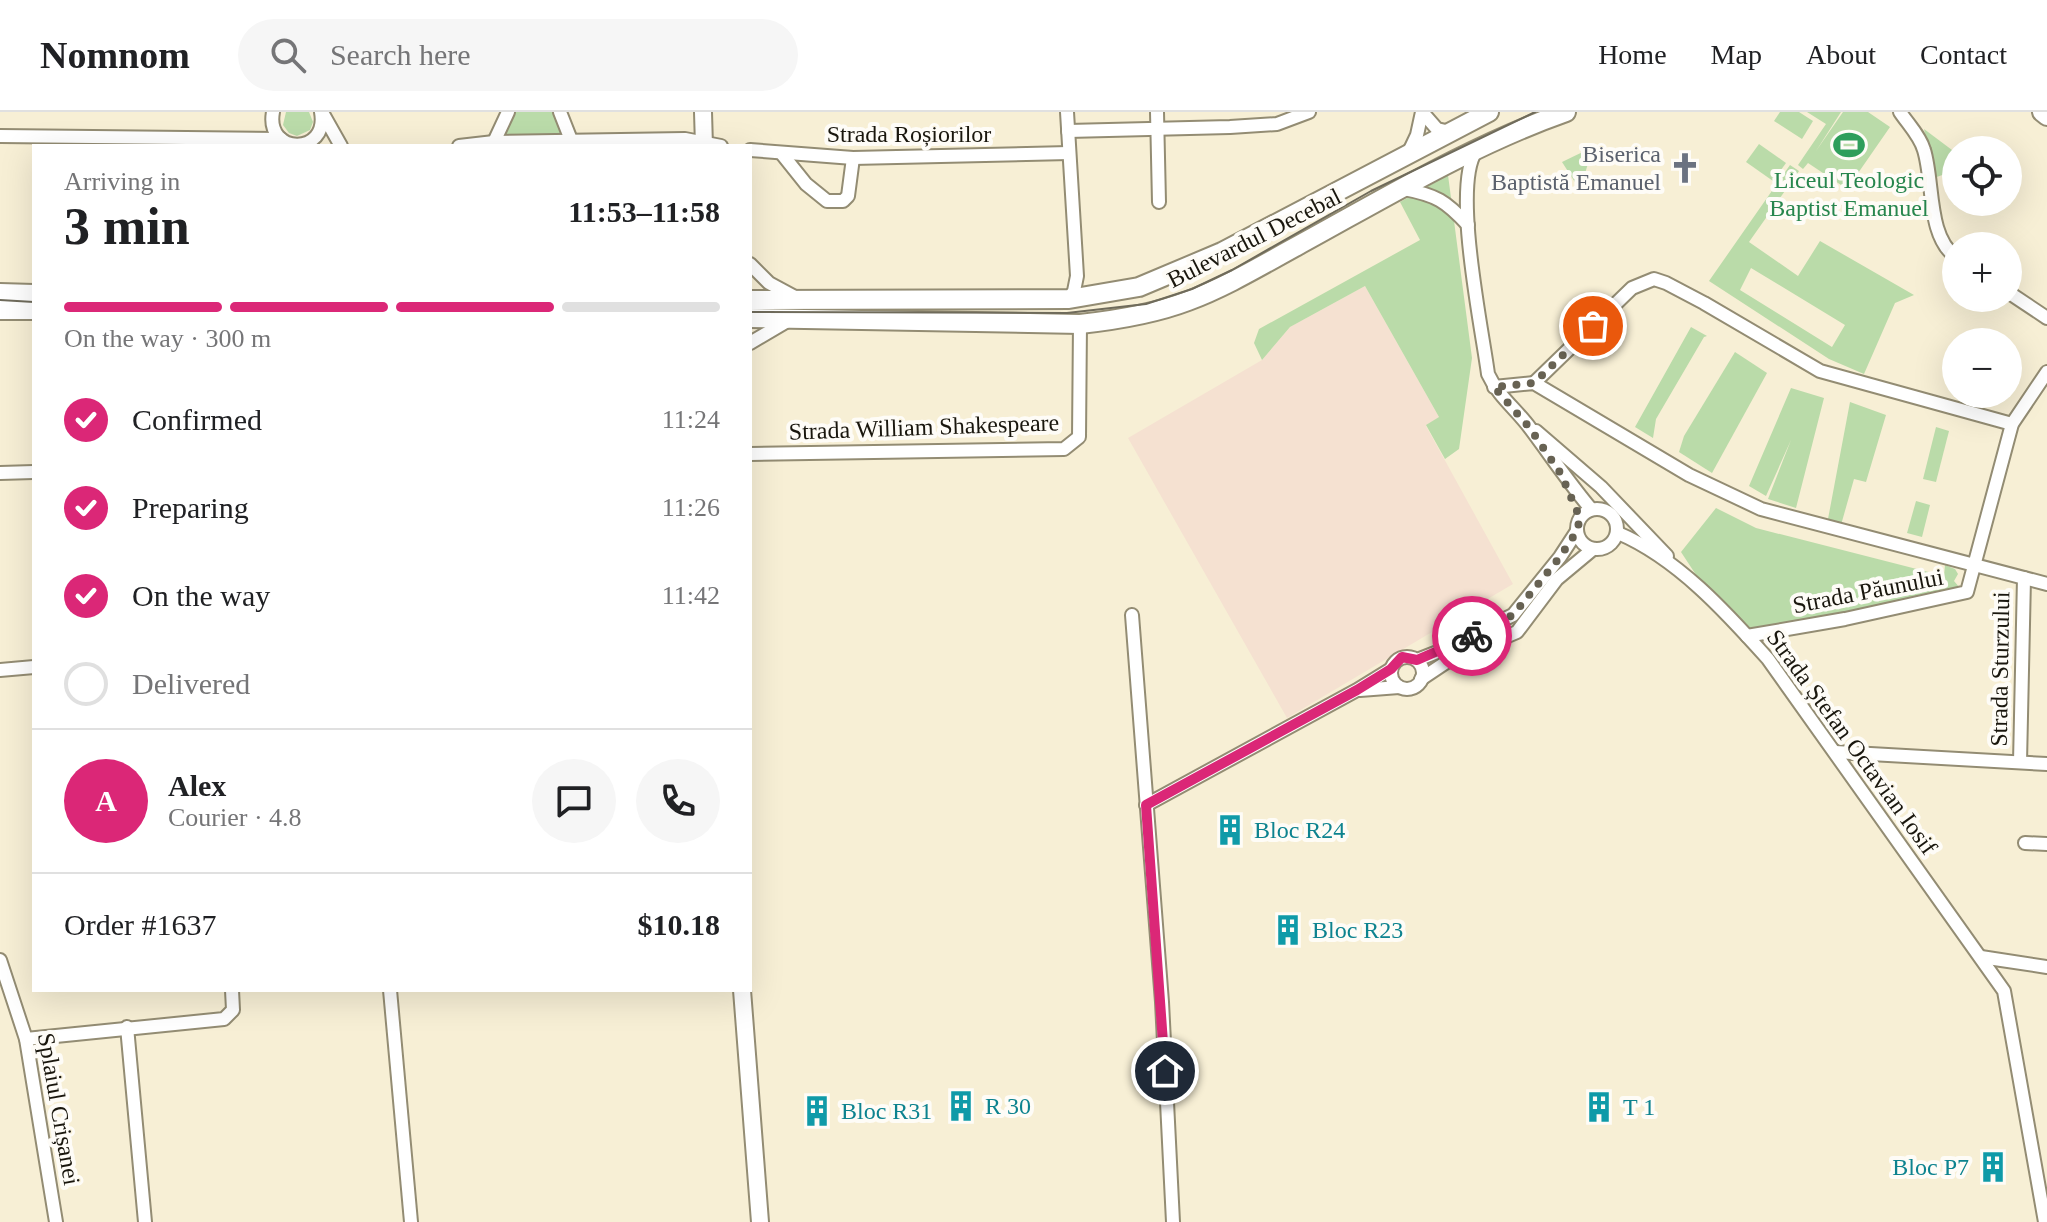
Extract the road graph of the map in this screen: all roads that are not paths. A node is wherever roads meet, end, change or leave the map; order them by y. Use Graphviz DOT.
graph roads {
  1 [pos="273,112"];
  2 [pos="322,112"];
  3 [pos="508,112"];
  4 [pos="560,112"];
  5 [pos="703,112"];
  6 [pos="1067,112"];
  7 [pos="1157,112"];
  8 [pos="1229,112"];
  9 [pos="1309,112"];
  10 [pos="1489,112"];
  11 [pos="1566,112"];
  12 [pos="1900,112"];
  13 [pos="2042,112"];
  14 [pos="1422,113"];
  15 [pos="2047,116"];
  16 [pos="1230,127"];
  17 [pos="1157,129"];
  18 [pos="1068,131"];
  19 [pos="1450,132"];
  20 [pos="0,136"];
  21 [pos="281,139"];
  22 [pos="571,140"];
  23 [pos="494,142"];
  24 [pos="291,144"];
  25 [pos="313,144"];
  26 [pos="340,144"];
  27 [pos="476,144"];
  28 [pos="677,144"];
  29 [pos="704,144"];
  30 [pos="1477,149"];
  31 [pos="752,150"];
  32 [pos="1069,153"];
  33 [pos="782,154"];
  34 [pos="1408,154"];
  35 [pos="853,158"];
  36 [pos="1404,189"];
  37 [pos="1159,202"];
  38 [pos="1468,225"];
  39 [pos="1942,241"];
  40 [pos="752,268"];
  41 [pos="1077,276"];
  42 [pos="0,293"];
  43 [pos="32,294"];
  44 [pos="1090,297"];
  45 [pos="802,299"];
  46 [pos="1069,299"];
  47 [pos="752,300"];
  48 [pos="2022,301"];
  49 [pos="0,310"];
  50 [pos="32,310"];
  51 [pos="752,318"];
  52 [pos="792,318"];
  53 [pos="2047,318"];
  54 [pos="1080,324"];
  55 [pos="752,342"];
  56 [pos="2047,372"];
  57 [pos="1534,383"];
  58 [pos="1494,387"];
  59 [pos="2012,424"];
  60 [pos="1529,427"];
  61 [pos="752,454"];
  62 [pos="32,472"];
  63 [pos="0,473"];
  64 [pos="1561,474"];
  65 [pos="1591,509"];
  66 [pos="1578,524"];
  67 [pos="1614,538"];
  68 [pos="1593,549"];
  69 [pos="1975,565"];
  70 [pos="1673,566"];
  71 [pos="2024,578"];
  72 [pos="2047,584"];
  73 [pos="1132,615"];
  74 [pos="1747,636"];
  75 [pos="1417,660"];
  76 [pos="32,667"];
  77 [pos="1391,669"];
  78 [pos="0,670"];
  79 [pos="1421,679"];
  80 [pos="1399,687"];
  81 [pos="1357,690"];
  82 [pos="1835,752"];
  83 [pos="2020,762"];
  84 [pos="2047,764"];
  85 [pos="1146,805"];
  86 [pos="2025,843"];
  87 [pos="2047,844"];
  88 [pos="1981,957"];
  89 [pos="0,960"];
  90 [pos="2047,967"];
  91 [pos="232,992"];
  92 [pos="390,992"];
  93 [pos="742,992"];
  94 [pos="127,1027"];
  95 [pos="26,1039"];
  96 [pos="56,1222"];
  97 [pos="145,1222"];
  98 [pos="411,1222"];
  99 [pos="760,1222"];
  100 [pos="1173,1222"];
  101 [pos="2045,1222"];
  1 -- 21 [label="street"];
  2 -- 25 [label="street"];
  2 -- 26 [label="street"];
  3 -- 23 [label="street"];
  4 -- 22 [label="street"];
  5 -- 29 [label="street"];
  6 -- 18 [label="street"];
  7 -- 17 [label="street"];
  8 -- 16 [label="street"];
  9 -- 16 [label="street"];
  10 -- 19 [label="main road, Bulevardul Decebal"];
  11 -- 30 [label="main road, Bulevardul Decebal"];
  12 -- 39 [label="street"];
  13 -- 15 [label="main road"];
  14 -- 19 [label="street"];
  14 -- 34 [label="street"];
  16 -- 17 [label="street"];
  17 -- 18 [label="street"];
  17 -- 37 [label="street"];
  18 -- 32 [label="street"];
  19 -- 34 [label="main road, Bulevardul Decebal"];
  20 -- 21 [label="street"];
  21 -- 24 [label="street"];
  22 -- 23 [label="street"];
  22 -- 28 [label="street"];
  23 -- 27 [label="street"];
  30 -- 36 [label="main road, Bulevardul Decebal"];
  30 -- 38 [label="street, Strada Ștefan Octavian Iosif"];
  31 -- 33 [label="street, Strada Roșiorilor"];
  32 -- 35 [label="street, Strada Roșiorilor"];
  32 -- 41 [label="street"];
  33 -- 35 [label="street, Strada Roșiorilor"];
  33 -- 35 [label="street"];
  34 -- 44 [label="main road, Bulevardul Decebal"];
  36 -- 38 [label="street"];
  36 -- 54 [label="main road, Bulevardul Decebal"];
  38 -- 58 [label="street, Strada Ștefan Octavian Iosif"];
  40 -- 45 [label="street"];
  41 -- 44 [label="street"];
  41 -- 46 [label="street"];
  42 -- 43 [label="main road"];
  44 -- 46 [label="main road, Bulevardul Decebal"];
  45 -- 46 [label="main road, Bulevardul Decebal"];
  45 -- 47 [label="main road, Bulevardul Decebal"];
  48 -- 53 [label="street"];
  49 -- 50 [label="main road"];
  51 -- 52 [label="main road, Bulevardul Decebal"];
  52 -- 54 [label="main road, Bulevardul Decebal"];
  52 -- 55 [label="street"];
  54 -- 61 [label="street, Strada William Shakespeare"];
  56 -- 59 [label="street"];
  57 -- 58 [label="street"];
  57 -- 59 [label="street"];
  57 -- 69 [label="street"];
  58 -- 60 [label="street, Strada Ștefan Octavian Iosif"];
  59 -- 69 [label="street"];
  60 -- 64 [label="street, Strada Ștefan Octavian Iosif"];
  60 -- 70 [label="street, Strada Ștefan Octavian Iosif"];
  62 -- 63 [label="street"];
  64 -- 65 [label="street, Strada Ștefan Octavian Iosif"];
  64 -- 66 [label="street, Strada Ștefan Octavian Iosif"];
  65 -- 66 [label="street"];
  65 -- 67 [label="street, Strada Ștefan Octavian Iosif"];
  66 -- 68 [label="street, Strada Ștefan Octavian Iosif"];
  66 -- 75 [label="street"];
  67 -- 68 [label="street"];
  67 -- 70 [label="street, Strada Ștefan Octavian Iosif"];
  68 -- 79 [label="street"];
  69 -- 71 [label="street"];
  69 -- 74 [label="street, Strada Păunului"];
  70 -- 74 [label="street, Strada Ștefan Octavian Iosif"];
  71 -- 72 [label="street"];
  71 -- 83 [label="street, Strada Sturzului"];
  73 -- 85 [label="street"];
  74 -- 82 [label="street, Strada Ștefan Octavian Iosif"];
  75 -- 77 [label="street"];
  75 -- 79 [label="street"];
  76 -- 78 [label="street"];
  77 -- 80 [label="street"];
  77 -- 81 [label="street"];
  79 -- 80 [label="street"];
  80 -- 81 [label="street"];
  81 -- 85 [label="street"];
  82 -- 83 [label="street"];
  82 -- 88 [label="street, Strada Ștefan Octavian Iosif"];
  83 -- 84 [label="street"];
  85 -- 100 [label="street"];
  86 -- 87 [label="street"];
  88 -- 90 [label="street"];
  88 -- 101 [label="street, Strada Ștefan Octavian Iosif"];
  89 -- 95 [label="street, Splaiul Crișanei"];
  91 -- 94 [label="street"];
  92 -- 98 [label="street"];
  93 -- 99 [label="street"];
  94 -- 95 [label="street"];
  94 -- 97 [label="street"];
  95 -- 96 [label="street, Splaiul Crișanei"];
}
